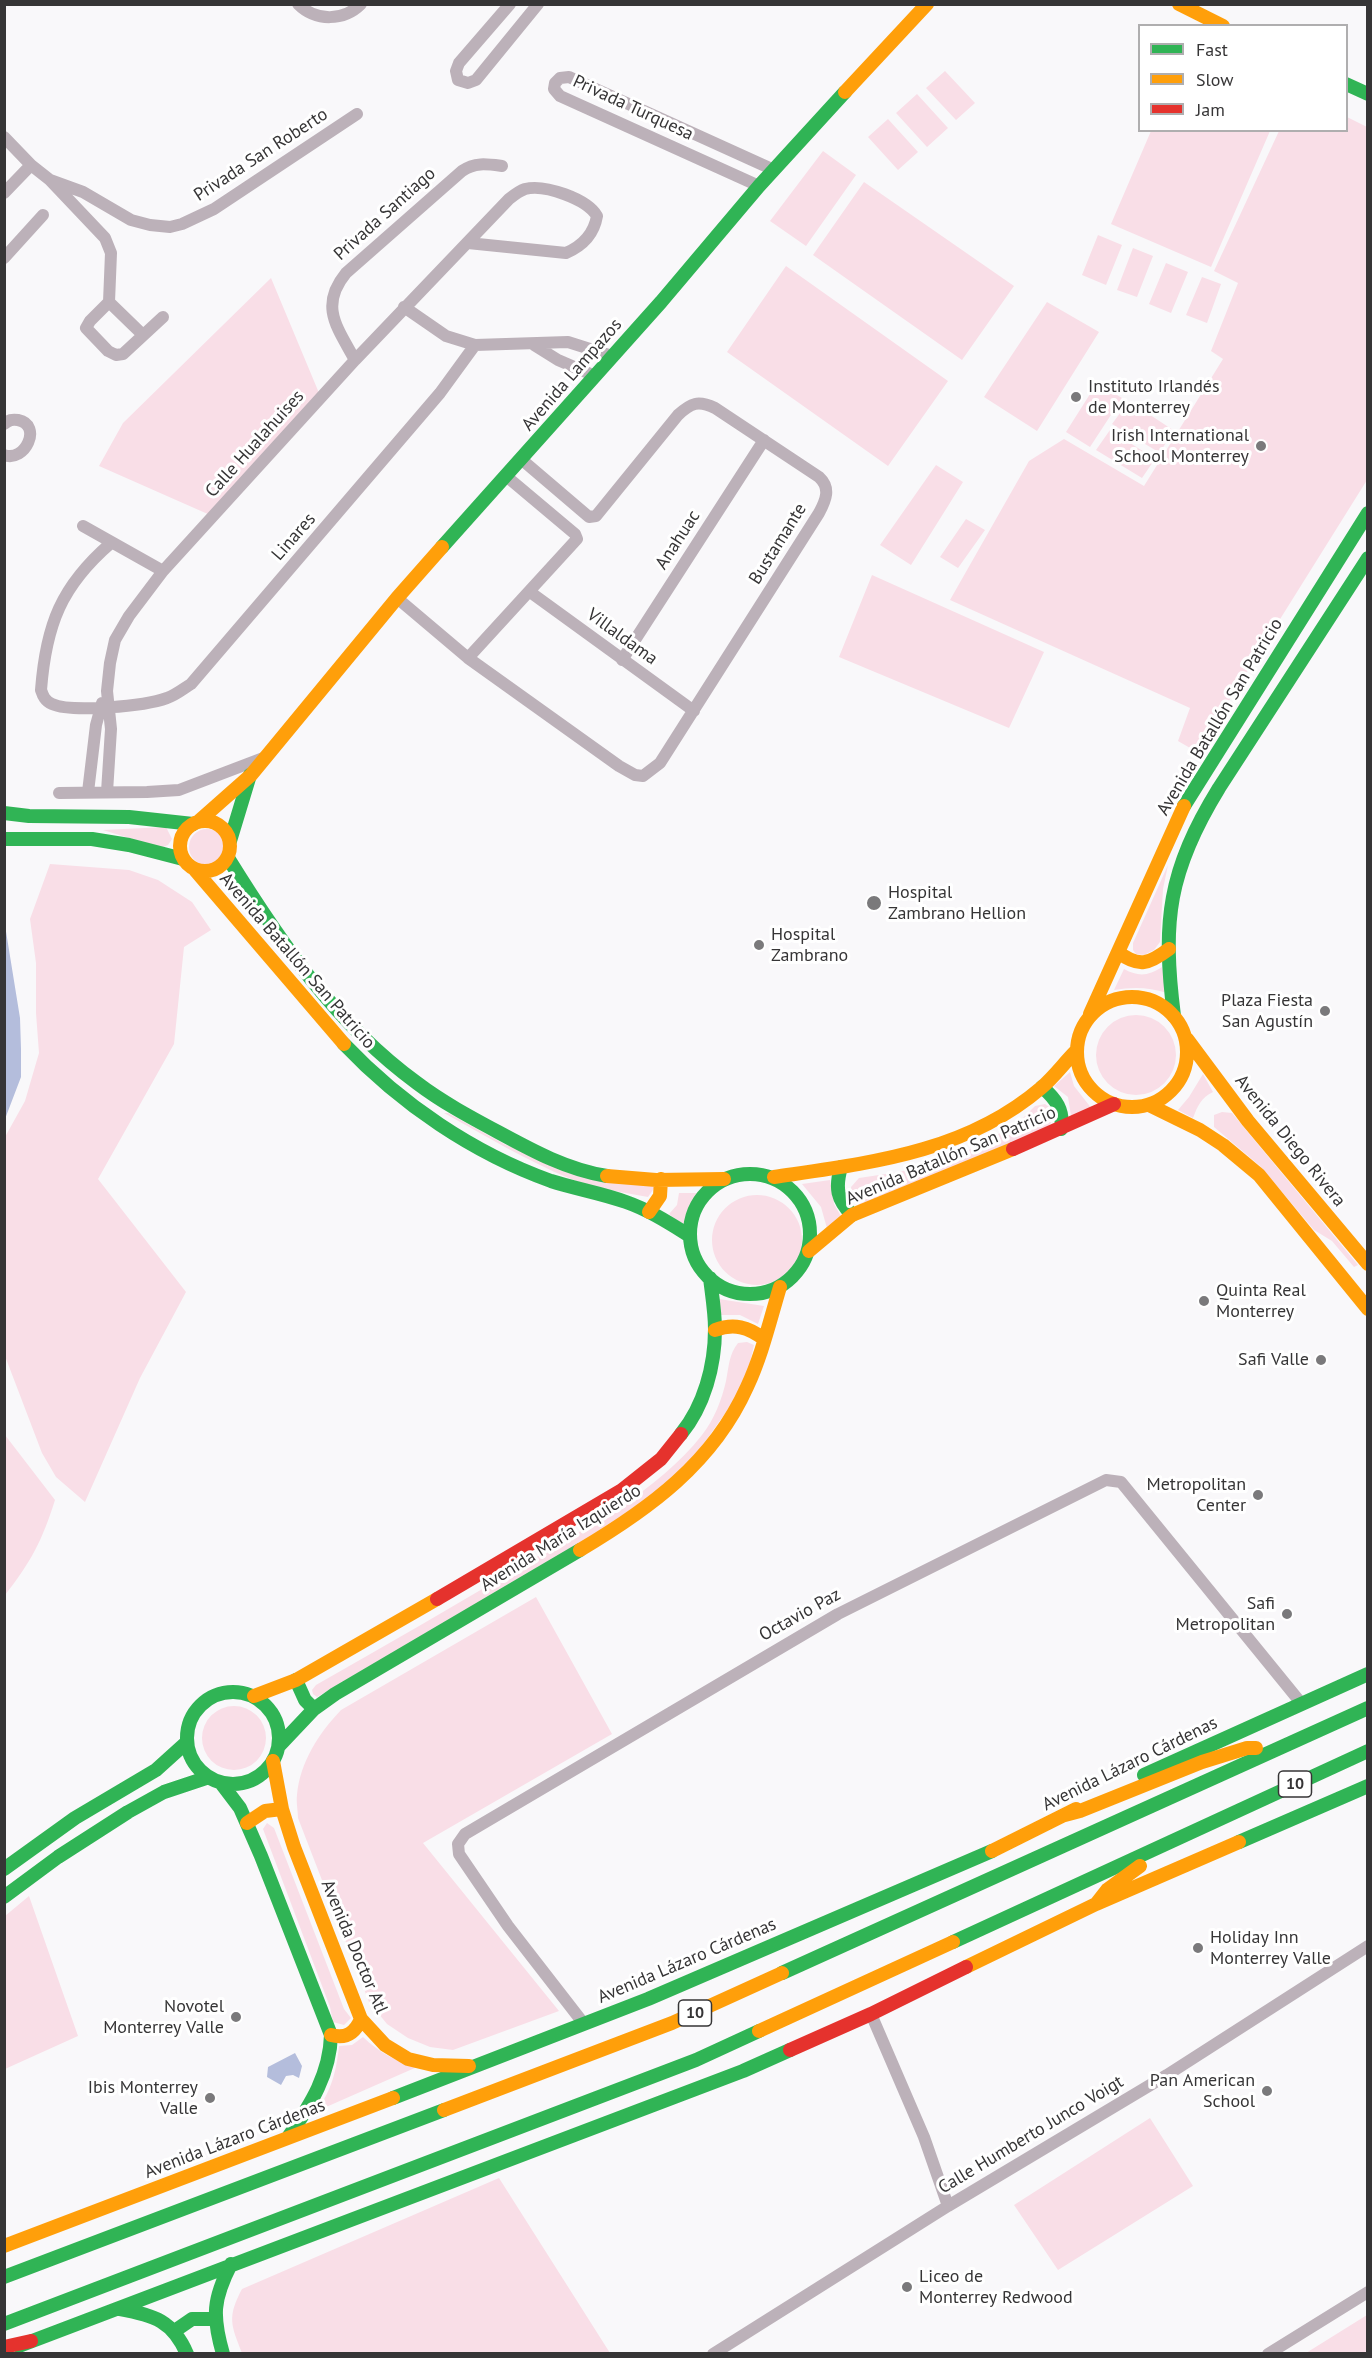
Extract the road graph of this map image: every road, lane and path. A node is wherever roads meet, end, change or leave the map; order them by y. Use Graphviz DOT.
graph roads {
  1 [pos="298,4"];
  2 [pos="361,4"];
  3 [pos="510,4"];
  4 [pos="538,4"];
  5 [pos="927,4"];
  6 [pos="1179,4"];
  7 [pos="1219,24"];
  8 [pos="1348,84"];
  9 [pos="1368,94"];
  10 [pos="357,114"];
  11 [pos="657,117"];
  12 [pos="648,135"];
  13 [pos="4,137"];
  14 [pos="31,165"];
  15 [pos="502,166"];
  16 [pos="774,170"];
  17 [pos="50,180"];
  18 [pos="759,186"];
  19 [pos="4,193"];
  20 [pos="43,216"];
  21 [pos="468,243"];
  22 [pos="4,258"];
  23 [pos="109,303"];
  24 [pos="404,307"];
  25 [pos="163,317"];
  26 [pos="142,335"];
  27 [pos="475,345"];
  28 [pos="534,345"];
  29 [pos="612,356"];
  30 [pos="355,360"];
  31 [pos="594,376"];
  32 [pos="4,424"];
  33 [pos="764,440"];
  34 [pos="6,459"];
  35 [pos="521,459"];
  36 [pos="506,476"];
  37 [pos="1368,513"];
  38 [pos="83,526"];
  39 [pos="111,543"];
  40 [pos="1368,558"];
  41 [pos="163,571"];
  42 [pos="530,592"];
  43 [pos="397,598"];
  44 [pos="468,658"];
  45 [pos="622,660"];
  46 [pos="105,708"];
  47 [pos="694,711"];
  48 [pos="264,758"];
  49 [pos="250,775"];
  50 [pos="88,792"];
  51 [pos="107,792"];
  52 [pos="59,793"];
  53 [pos="4,813"];
  54 [pos="196,822"];
  55 [pos="4,839"];
  56 [pos="230,841"];
  57 [pos="228,858"];
  58 [pos="183,859"];
  59 [pos="195,870"];
  60 [pos="1169,949"];
  61 [pos="1119,952"];
  62 [pos="1090,1014"];
  63 [pos="1173,1016"];
  64 [pos="1187,1039"];
  65 [pos="1076,1051"];
  66 [pos="1041,1087"];
  67 [pos="1114,1104"];
  68 [pos="1149,1105"];
  69 [pos="1061,1129"];
  70 [pos="841,1167"];
  71 [pos="774,1178"];
  72 [pos="661,1179"];
  73 [pos="724,1179"];
  74 [pos="649,1212"];
  75 [pos="852,1215"];
  76 [pos="690,1236"];
  77 [pos="809,1251"];
  78 [pos="1368,1264"];
  79 [pos="710,1278"];
  80 [pos="780,1287"];
  81 [pos="1368,1309"];
  82 [pos="715,1330"];
  83 [pos="764,1339"];
  84 [pos="1368,1674"];
  85 [pos="296,1680"];
  86 [pos="254,1696"];
  87 [pos="1300,1703"];
  88 [pos="1368,1708"];
  89 [pos="314,1709"];
  90 [pos="187,1742"];
  91 [pos="279,1746"];
  92 [pos="1277,1747"];
  93 [pos="1368,1751"];
  94 [pos="273,1761"];
  95 [pos="215,1780"];
  96 [pos="1368,1786"];
  97 [pos="282,1809"];
  98 [pos="1065,1815"];
  99 [pos="1223,1817"];
  100 [pos="247,1823"];
  101 [pos="4,1869"];
  102 [pos="4,1897"];
  103 [pos="1096,1904"];
  104 [pos="1368,1946"];
  105 [pos="871,2014"];
  106 [pos="361,2019"];
  107 [pos="584,2024"];
  108 [pos="331,2035"];
  109 [pos="479,2066"];
  110 [pos="289,2136"];
  111 [pos="948,2206"];
  112 [pos="4,2246"];
  113 [pos="231,2264"];
  114 [pos="4,2277"];
  115 [pos="1368,2292"];
  116 [pos="119,2308"];
  117 [pos="214,2319"];
  118 [pos="4,2324"];
  119 [pos="176,2330"];
  120 [pos="31,2341"];
  121 [pos="4,2347"];
  122 [pos="4,2352"];
  123 [pos="187,2354"];
  124 [pos="223,2354"];
  125 [pos="713,2354"];
  126 [pos="1268,2354"];
  1 -- 2 [label="street"];
  3 -- 4 [label="street"];
  5 -- 16 [label="main road, Avenida Lampazos"];
  6 -- 7 [label="main road"];
  8 -- 9 [label="main road"];
  10 -- 17 [label="street, Privada San Roberto"];
  11 -- 12 [label="street"];
  11 -- 12 [label="street, Privada Turquesa"];
  11 -- 16 [label="street, Privada Turquesa"];
  12 -- 18 [label="street, Privada Turquesa"];
  13 -- 14 [label="street, Privada San Roberto"];
  14 -- 17 [label="street, Privada San Roberto"];
  14 -- 19 [label="street"];
  15 -- 30 [label="street, Privada Santiago"];
  16 -- 18 [label="main road, Avenida Lampazos"];
  17 -- 23 [label="street, Privada San Roberto"];
  18 -- 29 [label="main road, Avenida Lampazos"];
  20 -- 22 [label="street"];
  21 -- 21 [label="street, Calle Hualahuises"];
  21 -- 24 [label="street, Calle Hualahuises"];
  23 -- 26 [label="street"];
  23 -- 26 [label="street"];
  24 -- 27 [label="street"];
  24 -- 30 [label="street, Calle Hualahuises"];
  25 -- 26 [label="street"];
  27 -- 28 [label="street"];
  27 -- 46 [label="street, Linares"];
  28 -- 29 [label="street"];
  28 -- 31 [label="street"];
  29 -- 31 [label="main road, Avenida Lampazos"];
  30 -- 41 [label="street, Calle Hualahuises"];
  31 -- 35 [label="main road, Avenida Lampazos"];
  32 -- 34 [label="street"];
  33 -- 35 [label="street, Bustamante"];
  33 -- 45 [label="street, Anahuac"];
  33 -- 47 [label="street, Bustamante"];
  35 -- 36 [label="main road, Avenida Lampazos"];
  36 -- 42 [label="street"];
  36 -- 43 [label="main road, Avenida Lampazos"];
  37 -- 61 [label="main road, Avenida Batallón San Patricio"];
  38 -- 39 [label="street"];
  39 -- 41 [label="street"];
  39 -- 46 [label="street, Linares"];
  40 -- 60 [label="main road, Avenida Batallón San Patricio"];
  41 -- 46 [label="street, Calle Hualahuises"];
  42 -- 44 [label="street"];
  42 -- 45 [label="street, Villaldama"];
  43 -- 44 [label="street, Bustamante"];
  43 -- 48 [label="main road, Avenida Lampazos"];
  44 -- 47 [label="street, Bustamante"];
  45 -- 47 [label="street, Villaldama"];
  46 -- 50 [label="street, Calle Hualahuises"];
  46 -- 51 [label="street, Calle Hualahuises"];
  48 -- 49 [label="main road, Avenida Lampazos"];
  48 -- 51 [label="street"];
  49 -- 54 [label="main road, Avenida Lampazos"];
  49 -- 56 [label="main road, Avenida Lampazos"];
  50 -- 51 [label="street"];
  50 -- 52 [label="street"];
  53 -- 54 [label="main road"];
  54 -- 56 [label="main road"];
  54 -- 58 [label="main road"];
  55 -- 58 [label="main road"];
  56 -- 57 [label="main road"];
  57 -- 59 [label="main road"];
  57 -- 72 [label="main road, Avenida Batallón San Patricio"];
  58 -- 59 [label="main road"];
  59 -- 74 [label="main road, Avenida Batallón San Patricio"];
  60 -- 61 [label="main road"];
  60 -- 63 [label="main road, Avenida Batallón San Patricio"];
  61 -- 62 [label="main road, Avenida Batallón San Patricio"];
  62 -- 63 [label="main road"];
  62 -- 65 [label="main road"];
  63 -- 64 [label="main road"];
  64 -- 68 [label="main road"];
  64 -- 78 [label="main road, Avenida Diego Rivera"];
  65 -- 66 [label="main road, Avenida Batallón San Patricio"];
  65 -- 67 [label="main road"];
  66 -- 69 [label="main road"];
  66 -- 70 [label="main road, Avenida Batallón San Patricio"];
  67 -- 68 [label="main road"];
  67 -- 69 [label="main road, Avenida Batallón San Patricio"];
  68 -- 81 [label="main road"];
  69 -- 75 [label="main road, Avenida Batallón San Patricio"];
  70 -- 71 [label="main road, Avenida Batallón San Patricio"];
  70 -- 75 [label="main road"];
  71 -- 73 [label="main road"];
  71 -- 77 [label="main road"];
  72 -- 73 [label="main road, Avenida Batallón San Patricio"];
  72 -- 74 [label="main road"];
  73 -- 76 [label="main road"];
  74 -- 76 [label="main road, Avenida Batallón San Patricio"];
  75 -- 77 [label="main road, Avenida Batallón San Patricio"];
  76 -- 79 [label="main road"];
  77 -- 80 [label="main road"];
  79 -- 80 [label="main road"];
  79 -- 82 [label="main road, Avenida María Izquierdo"];
  80 -- 83 [label="main road, Avenida María Izquierdo"];
  82 -- 83 [label="main road"];
  82 -- 85 [label="main road, Avenida María Izquierdo"];
  83 -- 89 [label="main road, Avenida María Izquierdo"];
  84 -- 87 [label="main road, Avenida Lázaro Cárdenas"];
  85 -- 86 [label="main road, Avenida María Izquierdo"];
  85 -- 89 [label="main road"];
  86 -- 90 [label="main road"];
  86 -- 91 [label="main road"];
  87 -- 98 [label="main road, Avenida Lázaro Cárdenas"];
  87 -- 107 [label="street, Octavio Paz"];
  88 -- 92 [label="main road, 10"];
  89 -- 91 [label="main road, Avenida María Izquierdo"];
  90 -- 95 [label="main road"];
  90 -- 101 [label="main road"];
  91 -- 94 [label="main road"];
  92 -- 98 [label="main road"];
  92 -- 114 [label="main road, 10"];
  93 -- 99 [label="main road, 10"];
  94 -- 95 [label="main road"];
  94 -- 97 [label="main road, Avenida Doctor Atl"];
  95 -- 100 [label="main road"];
  95 -- 102 [label="main road"];
  96 -- 103 [label="main road"];
  97 -- 100 [label="main road"];
  97 -- 106 [label="main road, Avenida Doctor Atl"];
  98 -- 107 [label="main road, Avenida Lázaro Cárdenas"];
  99 -- 103 [label="main road"];
  99 -- 118 [label="main road, 10"];
  100 -- 108 [label="main road"];
  103 -- 105 [label="main road"];
  104 -- 111 [label="street, Calle Humberto Junco Voigt"];
  105 -- 111 [label="street"];
  105 -- 113 [label="main road"];
  106 -- 108 [label="main road"];
  106 -- 109 [label="main road, Avenida Doctor Atl"];
  107 -- 109 [label="main road, Avenida Lázaro Cárdenas"];
  108 -- 110 [label="main road"];
  109 -- 110 [label="main road, Avenida Lázaro Cárdenas"];
  110 -- 112 [label="main road, Avenida Lázaro Cárdenas"];
  111 -- 125 [label="street, Calle Humberto Junco Voigt"];
  113 -- 116 [label="main road"];
  113 -- 117 [label="main road"];
  115 -- 126 [label="street"];
  116 -- 119 [label="main road"];
  116 -- 120 [label="main road"];
  117 -- 119 [label="main road"];
  117 -- 124 [label="main road"];
  119 -- 123 [label="main road"];
  120 -- 121 [label="main road"];
  120 -- 122 [label="main road"];
}
